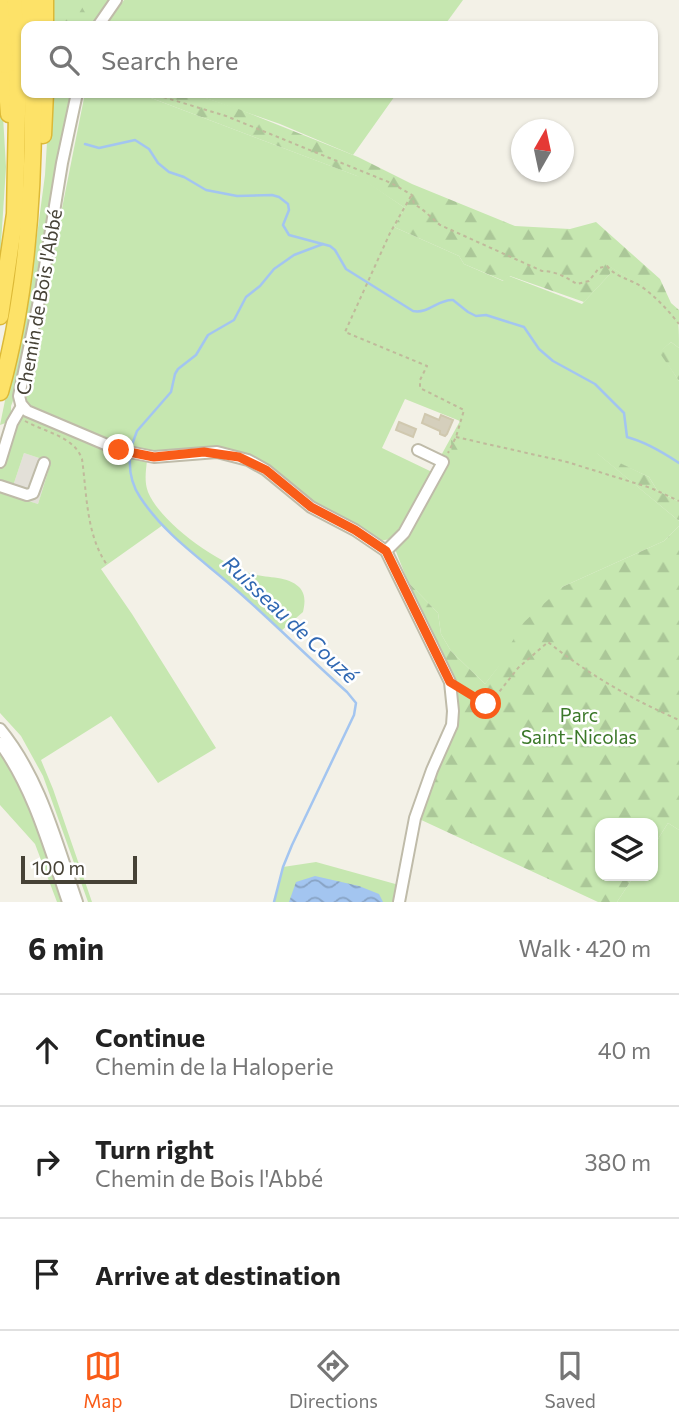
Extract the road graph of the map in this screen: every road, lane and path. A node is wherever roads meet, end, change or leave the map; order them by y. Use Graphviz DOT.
graph roads {
  1 [pos="15,0"];
  2 [pos="29,0"];
  3 [pos="45,0"];
  4 [pos="116,0"];
  5 [pos="0,4"];
  6 [pos="31,21"];
  7 [pos="45,21"];
  8 [pos="101,21"];
  9 [pos="12,58"];
  10 [pos="33,98"];
  11 [pos="45,98"];
  12 [pos="76,98"];
  13 [pos="167,98"];
  14 [pos="412,195"];
  15 [pos="22,213"];
  16 [pos="0,316"];
  17 [pos="679,324"];
  18 [pos="0,392"];
  19 [pos="19,410"];
  20 [pos="456,437"];
  21 [pos="418,450"];
  22 [pos="443,462"];
  23 [pos="0,463"];
  24 [pos="44,463"];
  25 [pos="0,486"];
  26 [pos="679,501"];
  27 [pos="386,551"];
  28 [pos="107,565"];
  29 [pos="450,682"];
  30 [pos="679,720"];
  31 [pos="0,729"];
  32 [pos="0,743"];
  33 [pos="68,902"];
  34 [pos="77,902"];
  35 [pos="399,902"];
  1 -- 9 [label="highway"];
  2 -- 6 [label="highway"];
  3 -- 7 [label="highway"];
  4 -- 8 [label="street"];
  5 -- 9 [label="highway"];
  9 -- 15 [label="highway"];
  10 -- 15 [label="highway"];
  11 -- 15 [label="highway"];
  12 -- 19 [label="street, Chemin de Bois l'Abbé"];
  13 -- 14 [label="path"];
  14 -- 17 [label="path"];
  14 -- 20 [label="path"];
  15 -- 16 [label="highway"];
  15 -- 18 [label="highway"];
  19 -- 23 [label="street"];
  19 -- 27 [label="street, Chemin de Bois l'Abbé"];
  19 -- 28 [label="path"];
  20 -- 22 [label="path"];
  20 -- 26 [label="path"];
  21 -- 22 [label="street"];
  22 -- 27 [label="street"];
  24 -- 25 [label="street"];
  27 -- 29 [label="street, Chemin de Bois l'Abbé"];
  29 -- 30 [label="path"];
  29 -- 35 [label="street, Chemin de Bois l'Abbé"];
  31 -- 34 [label="street"];
  32 -- 33 [label="street"];
}
